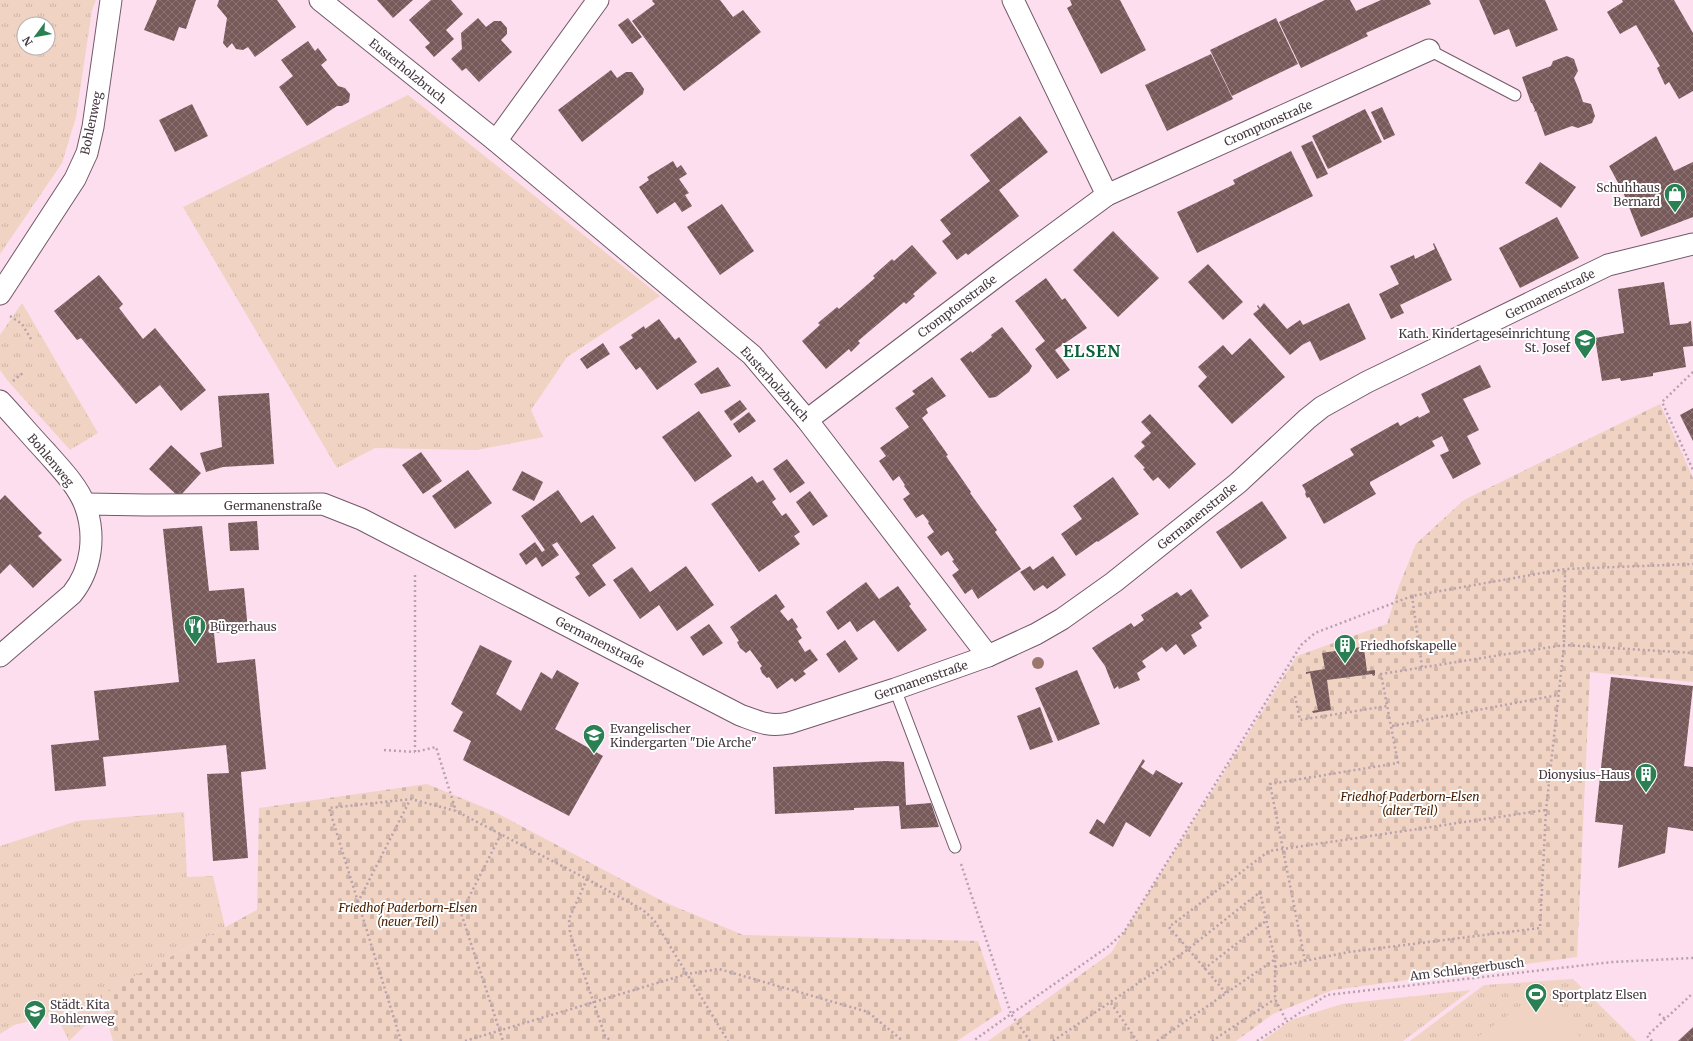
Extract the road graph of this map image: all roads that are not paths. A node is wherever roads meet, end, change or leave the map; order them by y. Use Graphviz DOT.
graph roads {
  1 [pos="111,0"];
  2 [pos="320,0"];
  3 [pos="598,0"];
  4 [pos="1013,0"];
  5 [pos="1429,50"];
  6 [pos="1514,95"];
  7 [pos="496,141"];
  8 [pos="1107,195"];
  9 [pos="1693,244"];
  10 [pos="3,304"];
  11 [pos="0,401"];
  12 [pos="807,420"];
  13 [pos="85,504"];
  14 [pos="0,656"];
  15 [pos="988,656"];
  16 [pos="895,689"];
  17 [pos="955,847"];
  1 -- 10 [label="street, Bohlenweg"];
  2 -- 7 [label="street, Eusterholzbruch"];
  3 -- 7 [label="street"];
  4 -- 8 [label="street"];
  5 -- 6 [label="lane"];
  5 -- 8 [label="street, Cromptonstraße"];
  7 -- 12 [label="street, Eusterholzbruch"];
  8 -- 12 [label="street, Cromptonstraße"];
  9 -- 15 [label="street, Germanenstraße"];
  11 -- 13 [label="street, Bohlenweg"];
  12 -- 15 [label="street, Eusterholzbruch"];
  13 -- 14 [label="street, Bohlenweg"];
  13 -- 16 [label="street, Germanenstraße"];
  15 -- 16 [label="street, Germanenstraße"];
  16 -- 17 [label="lane"];
}
